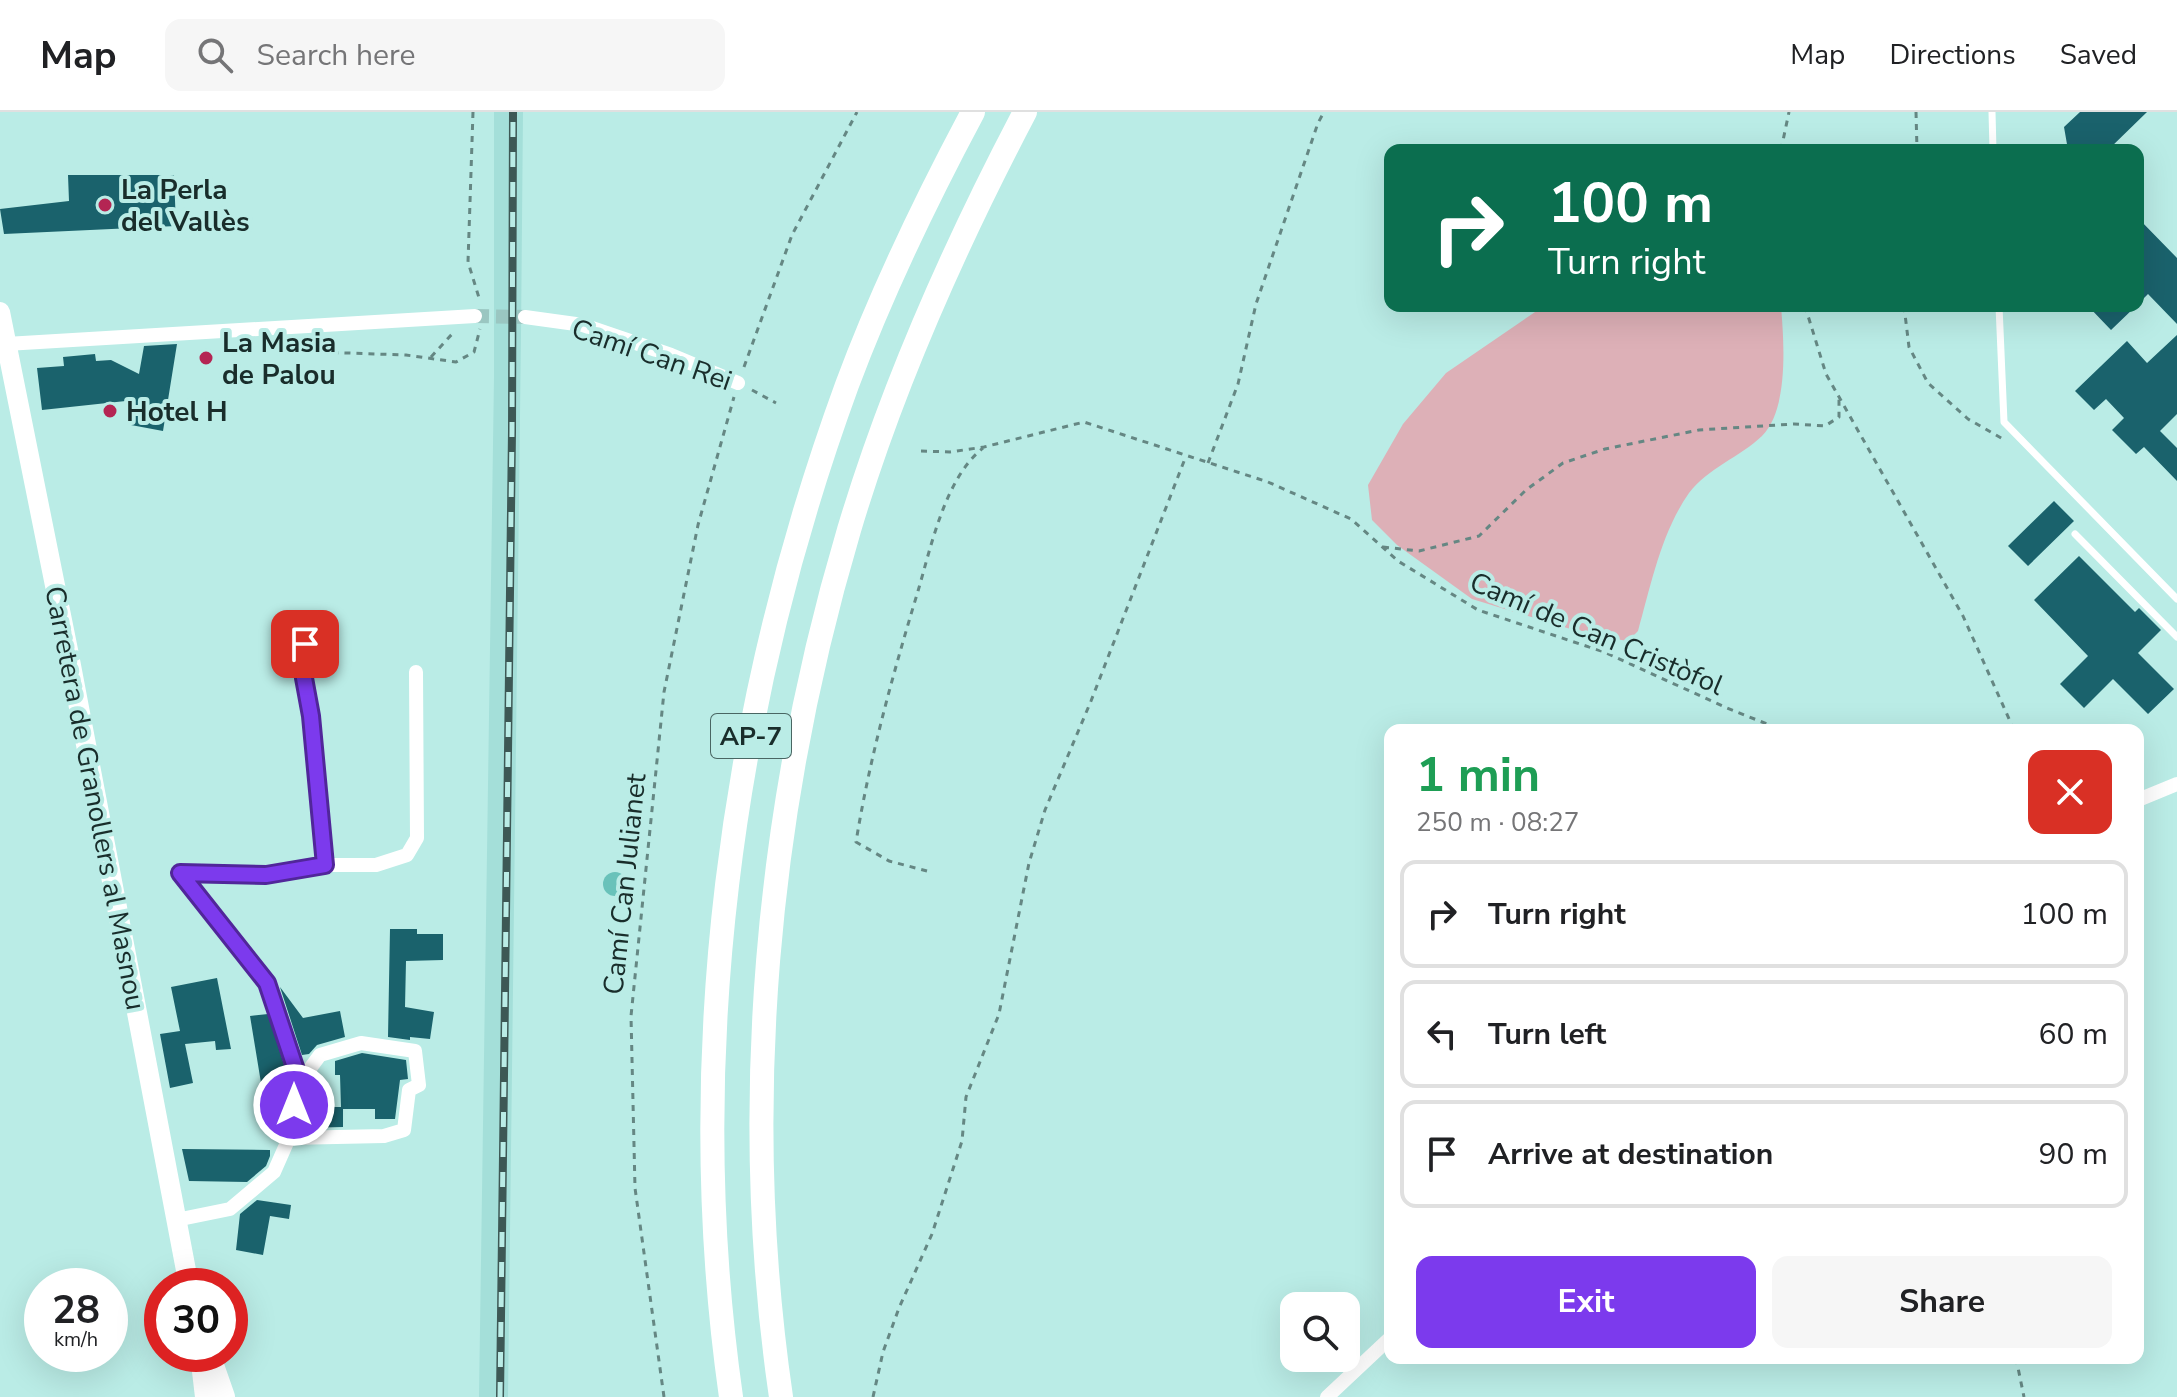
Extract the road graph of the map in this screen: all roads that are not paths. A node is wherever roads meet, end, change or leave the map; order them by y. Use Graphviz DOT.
graph roads {
  1 [pos="973,112"];
  2 [pos="1025,112"];
  3 [pos="1992,112"];
  4 [pos="1993,144"];
  5 [pos="0,312"];
  6 [pos="1999,312"];
  7 [pos="478,316"];
  8 [pos="525,317"];
  9 [pos="6,344"];
  10 [pos="738,383"];
  11 [pos="2075,534"];
  12 [pos="2177,599"];
  13 [pos="2177,637"];
  14 [pos="305,644"];
  15 [pos="416,672"];
  16 [pos="2177,784"];
  17 [pos="2144,798"];
  18 [pos="325,865"];
  19 [pos="300,1082"];
  20 [pos="289,1138"];
  21 [pos="176,1220"];
  22 [pos="185,1268"];
  23 [pos="1384,1344"];
  24 [pos="202,1372"];
  25 [pos="214,1372"];
  26 [pos="205,1397"];
  27 [pos="223,1397"];
  28 [pos="731,1397"];
  29 [pos="781,1397"];
  30 [pos="1327,1397"];
  1 -- 28 [label="highway, AP-7"];
  2 -- 29 [label="highway, AP-7"];
  3 -- 4 [label="lane"];
  5 -- 9 [label="main road, Carretera de Granollers al Masnou"];
  6 -- 12 [label="lane"];
  7 -- 9 [label="street"];
  8 -- 10 [label="street, Camí Can Rei"];
  9 -- 21 [label="main road, Carretera de Granollers al Masnou"];
  11 -- 13 [label="lane"];
  14 -- 18 [label="street"];
  15 -- 18 [label="street"];
  16 -- 17 [label="street"];
  18 -- 19 [label="street"];
  19 -- 20 [label="street"];
  19 -- 20 [label="street"];
  20 -- 21 [label="street"];
  21 -- 22 [label="main road, Carretera de Granollers al Masnou"];
  23 -- 30 [label="street"];
  24 -- 26 [label="main road"];
  25 -- 27 [label="highway"];
}
